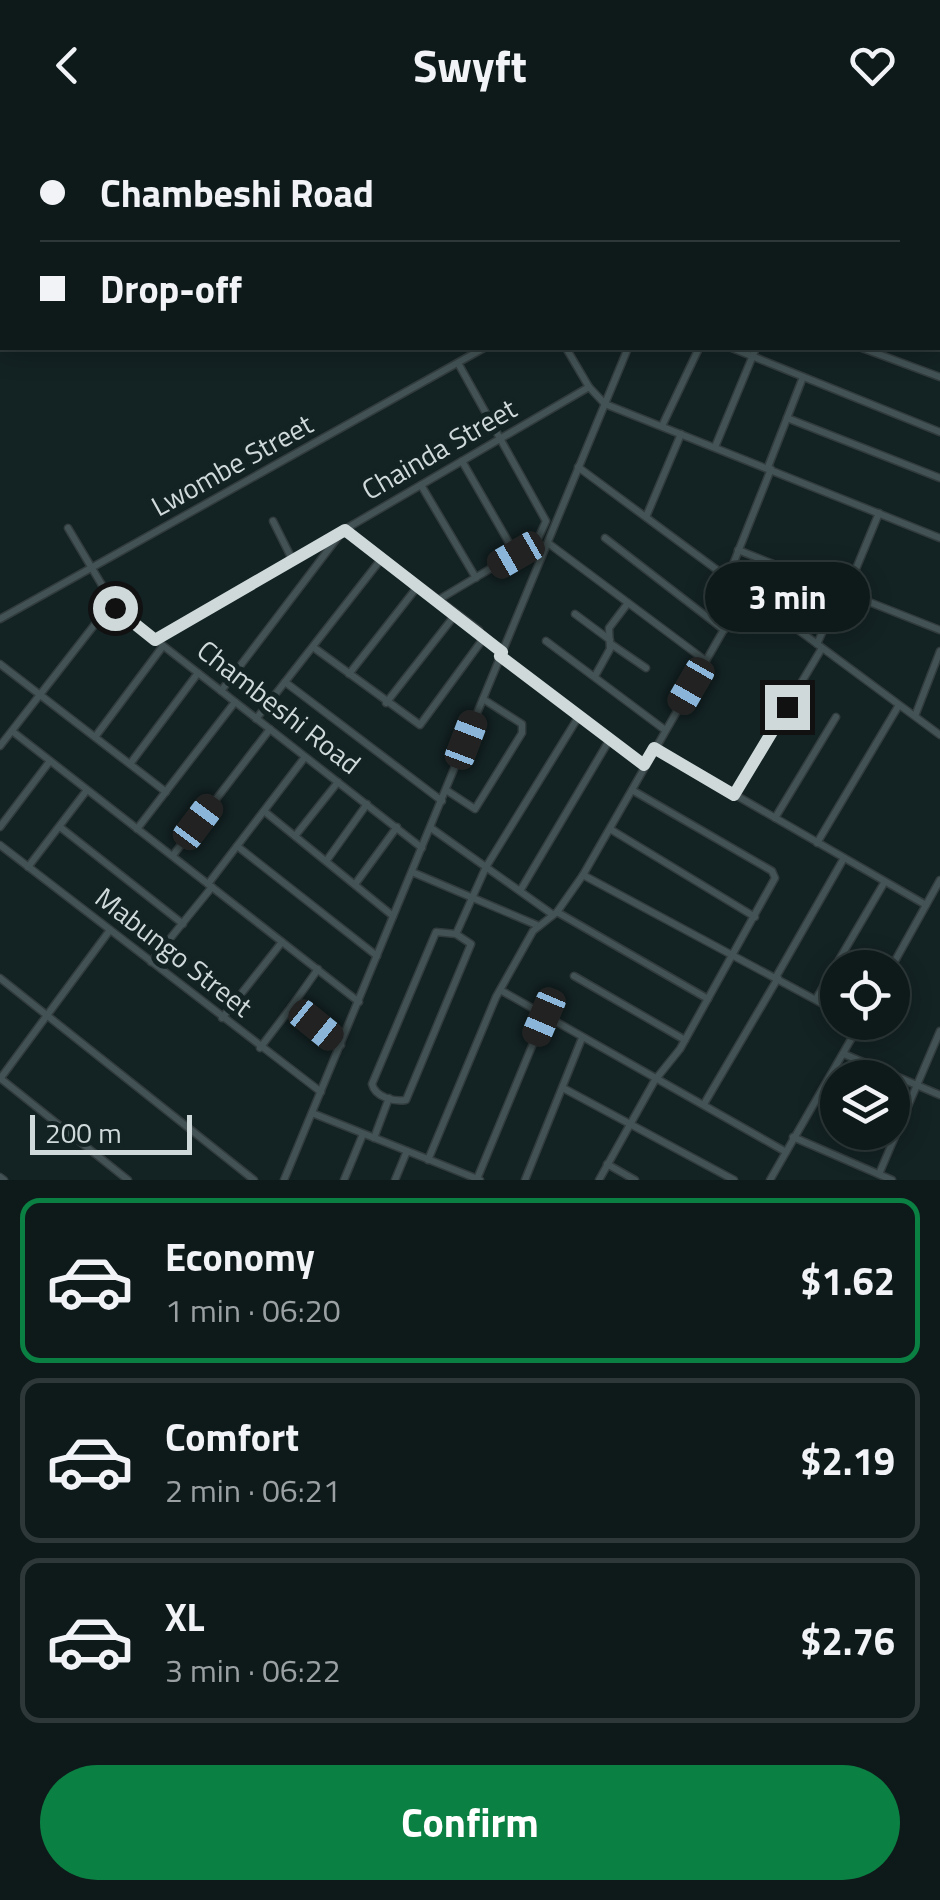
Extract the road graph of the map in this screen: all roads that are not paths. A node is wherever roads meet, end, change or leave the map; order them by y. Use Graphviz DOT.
graph roads {
  1 [pos="481,350"];
  2 [pos="570,350"];
  3 [pos="627,350"];
  4 [pos="699,350"];
  5 [pos="736,350"];
  6 [pos="755,350"];
  7 [pos="867,350"];
  8 [pos="752,357"];
  9 [pos="458,363"];
  10 [pos="803,377"];
  11 [pos="940,378"];
  12 [pos="589,388"];
  13 [pos="606,404"];
  14 [pos="787,418"];
  15 [pos="662,426"];
  16 [pos="940,432"];
  17 [pos="681,434"];
  18 [pos="501,438"];
  19 [pos="715,448"];
  20 [pos="462,461"];
  21 [pos="578,467"];
  22 [pos="770,468"];
  23 [pos="940,478"];
  24 [pos="420,485"];
  25 [pos="879,513"];
  26 [pos="646,517"];
  27 [pos="273,521"];
  28 [pos="68,528"];
  29 [pos="343,531"];
  30 [pos="546,537"];
  31 [pos="606,538"];
  32 [pos="940,538"];
  33 [pos="738,550"];
  34 [pos="516,555"];
  35 [pos="382,558"];
  36 [pos="292,559"];
  37 [pos="91,568"];
  38 [pos="728,577"];
  39 [pos="476,578"];
  40 [pos="418,586"];
  41 [pos="746,590"];
  42 [pos="843,592"];
  43 [pos="438,600"];
  44 [pos="628,603"];
  45 [pos="111,609"];
  46 [pos="455,614"];
  47 [pos="575,614"];
  48 [pos="0,620"];
  49 [pos="724,630"];
  50 [pos="940,630"];
  51 [pos="482,634"];
  52 [pos="155,640"];
  53 [pos="546,640"];
  54 [pos="611,642"];
  55 [pos="163,646"];
  56 [pos="819,646"];
  57 [pos="314,647"];
  58 [pos="940,651"];
  59 [pos="501,654"];
  60 [pos="706,661"];
  61 [pos="0,664"];
  62 [pos="646,668"];
  63 [pos="937,670"];
  64 [pos="198,673"];
  65 [pos="349,674"];
  66 [pos="595,677"];
  67 [pos="285,682"];
  68 [pos="221,691"];
  69 [pos="40,694"];
  70 [pos="483,699"];
  71 [pos="235,702"];
  72 [pos="386,703"];
  73 [pos="899,705"];
  74 [pos="579,716"];
  75 [pos="914,716"];
  76 [pos="836,717"];
  77 [pos="256,718"];
  78 [pos="270,729"];
  79 [pos="665,730"];
  80 [pos="12,731"];
  81 [pos="940,736"];
  82 [pos="95,737"];
  83 [pos="610,740"];
  84 [pos="0,746"];
  85 [pos="654,748"];
  86 [pos="305,757"];
  87 [pos="50,761"];
  88 [pos="130,764"];
  89 [pos="644,765"];
  90 [pos="338,782"];
  91 [pos="87,790"];
  92 [pos="446,790"];
  93 [pos="632,790"];
  94 [pos="166,792"];
  95 [pos="734,795"];
  96 [pos="442,802"];
  97 [pos="367,804"];
  98 [pos="264,811"];
  99 [pos="776,818"];
  100 [pos="0,827"];
  101 [pos="60,827"];
  102 [pos="396,828"];
  103 [pos="430,828"];
  104 [pos="137,829"];
  105 [pos="610,829"];
  106 [pos="295,836"];
  107 [pos="817,844"];
  108 [pos="0,845"];
  109 [pos="237,846"];
  110 [pos="422,848"];
  111 [pos="174,854"];
  112 [pos="844,858"];
  113 [pos="326,860"];
  114 [pos="28,867"];
  115 [pos="486,867"];
  116 [pos="412,872"];
  117 [pos="583,875"];
  118 [pos="939,882"];
  119 [pos="884,883"];
  120 [pos="356,884"];
  121 [pos="210,886"];
  122 [pos="520,890"];
  123 [pos="471,898"];
  124 [pos="926,905"];
  125 [pos="555,913"];
  126 [pos="393,916"];
  127 [pos="755,917"];
  128 [pos="183,924"];
  129 [pos="538,926"];
  130 [pos="110,930"];
  131 [pos="456,934"];
  132 [pos="282,942"];
  133 [pos="901,950"];
  134 [pos="733,952"];
  135 [pos="377,956"];
  136 [pos="150,962"];
  137 [pos="318,970"];
  138 [pos="574,976"];
  139 [pos="0,978"];
  140 [pos="777,978"];
  141 [pos="502,991"];
  142 [pos="708,999"];
  143 [pos="816,999"];
  144 [pos="820,1001"];
  145 [pos="359,1002"];
  146 [pos="292,1006"];
  147 [pos="47,1015"];
  148 [pos="544,1017"];
  149 [pos="222,1018"];
  150 [pos="939,1037"];
  151 [pos="582,1038"];
  152 [pos="685,1040"];
  153 [pos="851,1040"];
  154 [pos="341,1045"];
  155 [pos="260,1048"];
  156 [pos="844,1054"];
  157 [pos="0,1079"];
  158 [pos="655,1080"];
  159 [pos="917,1085"];
  160 [pos="563,1088"];
  161 [pos="322,1092"];
  162 [pos="940,1095"];
  163 [pos="389,1098"];
  164 [pos="704,1104"];
  165 [pos="312,1113"];
  166 [pos="630,1126"];
  167 [pos="364,1134"];
  168 [pos="374,1138"];
  169 [pos="793,1138"];
  170 [pos="407,1151"];
  171 [pos="786,1152"];
  172 [pos="428,1160"];
  173 [pos="608,1164"];
  174 [pos="450,1168"];
  175 [pos="873,1176"];
  176 [pos="478,1179"];
  177 [pos="128,1180"];
  178 [pos="254,1180"];
  179 [pos="284,1180"];
  180 [pos="344,1180"];
  181 [pos="395,1180"];
  182 [pos="445,1180"];
  183 [pos="525,1180"];
  184 [pos="599,1180"];
  185 [pos="635,1180"];
  186 [pos="734,1180"];
  187 [pos="770,1180"];
  188 [pos="892,1180"];
  1 -- 9 [label="street, Lwombe Street"];
  2 -- 12 [label="street"];
  3 -- 13 [label="street"];
  4 -- 15 [label="street"];
  5 -- 8 [label="street"];
  6 -- 8 [label="street"];
  7 -- 11 [label="street"];
  8 -- 10 [label="street"];
  8 -- 19 [label="street"];
  9 -- 18 [label="street"];
  9 -- 37 [label="street, Lwombe Street"];
  10 -- 14 [label="street"];
  10 -- 16 [label="street"];
  12 -- 13 [label="street"];
  12 -- 18 [label="street, Chainda Street"];
  13 -- 15 [label="street"];
  13 -- 21 [label="street"];
  14 -- 22 [label="street"];
  14 -- 23 [label="street"];
  15 -- 17 [label="street"];
  17 -- 19 [label="street"];
  17 -- 26 [label="street"];
  18 -- 20 [label="street, Chainda Street"];
  18 -- 30 [label="street"];
  19 -- 22 [label="street"];
  20 -- 24 [label="street, Chainda Street"];
  20 -- 34 [label="street"];
  21 -- 26 [label="street"];
  21 -- 30 [label="street"];
  22 -- 25 [label="street"];
  22 -- 33 [label="street"];
  24 -- 29 [label="street, Chainda Street"];
  24 -- 39 [label="street"];
  25 -- 32 [label="street"];
  25 -- 42 [label="street"];
  26 -- 38 [label="street"];
  27 -- 36 [label="street"];
  28 -- 37 [label="street"];
  29 -- 35 [label="street"];
  29 -- 36 [label="street, Chainda Street"];
  29 -- 68 [label="street"];
  30 -- 34 [label="street"];
  30 -- 44 [label="street"];
  30 -- 59 [label="street"];
  31 -- 49 [label="street"];
  33 -- 38 [label="street"];
  33 -- 42 [label="street"];
  34 -- 39 [label="street"];
  35 -- 40 [label="street"];
  35 -- 57 [label="street"];
  36 -- 52 [label="street, Chainda Street"];
  37 -- 45 [label="street"];
  37 -- 48 [label="street, Lwombe Street"];
  38 -- 41 [label="street"];
  39 -- 43 [label="street"];
  40 -- 43 [label="street"];
  40 -- 65 [label="street"];
  41 -- 49 [label="street"];
  41 -- 56 [label="street"];
  42 -- 50 [label="street"];
  42 -- 56 [label="street"];
  43 -- 46 [label="street"];
  44 -- 54 [label="street"];
  44 -- 60 [label="street"];
  45 -- 52 [label="street, Chambeshi Road"];
  45 -- 69 [label="street"];
  46 -- 51 [label="street"];
  46 -- 72 [label="street"];
  47 -- 54 [label="street"];
  49 -- 60 [label="street"];
  51 -- 59 [label="street"];
  51 -- 72 [label="street"];
  52 -- 55 [label="street, Chambeshi Road"];
  53 -- 66 [label="street"];
  54 -- 62 [label="street"];
  54 -- 66 [label="street"];
  55 -- 64 [label="street, Chambeshi Road"];
  55 -- 82 [label="street"];
  56 -- 73 [label="street"];
  56 -- 95 [label="street"];
  57 -- 65 [label="street"];
  57 -- 67 [label="street"];
  58 -- 63 [label="street"];
  59 -- 70 [label="street"];
  59 -- 74 [label="street"];
  60 -- 79 [label="street"];
  61 -- 69 [label="street"];
  63 -- 75 [label="street"];
  64 -- 68 [label="street, Chambeshi Road"];
  64 -- 88 [label="street"];
  65 -- 72 [label="street"];
  66 -- 79 [label="street"];
  67 -- 77 [label="street"];
  67 -- 96 [label="street"];
  68 -- 71 [label="street, Chambeshi Road"];
  69 -- 80 [label="street"];
  69 -- 82 [label="street"];
  70 -- 92 [label="street"];
  70 -- 92 [label="street"];
  71 -- 77 [label="street, Chambeshi Road"];
  71 -- 94 [label="street"];
  73 -- 75 [label="street"];
  73 -- 107 [label="street"];
  74 -- 83 [label="street"];
  74 -- 115 [label="street"];
  75 -- 81 [label="street"];
  76 -- 99 [label="street"];
  77 -- 78 [label="street, Chambeshi Road"];
  78 -- 86 [label="street, Chambeshi Road"];
  78 -- 111 [label="street"];
  79 -- 85 [label="street"];
  80 -- 84 [label="street"];
  80 -- 87 [label="street"];
  82 -- 88 [label="street"];
  83 -- 89 [label="street"];
  83 -- 122 [label="street"];
  85 -- 89 [label="street"];
  85 -- 95 [label="street"];
  86 -- 90 [label="street, Chambeshi Road"];
  86 -- 98 [label="street"];
  87 -- 91 [label="street"];
  87 -- 100 [label="street"];
  88 -- 94 [label="street"];
  89 -- 93 [label="street"];
  90 -- 97 [label="street, Chambeshi Road"];
  90 -- 106 [label="street"];
  91 -- 101 [label="street"];
  91 -- 104 [label="street"];
  92 -- 96 [label="street"];
  93 -- 105 [label="street"];
  93 -- 127 [label="street"];
  94 -- 104 [label="street"];
  95 -- 99 [label="street"];
  96 -- 103 [label="street"];
  97 -- 102 [label="street, Chambeshi Road"];
  97 -- 113 [label="street"];
  98 -- 106 [label="street"];
  98 -- 109 [label="street"];
  99 -- 107 [label="street"];
  101 -- 114 [label="street"];
  101 -- 128 [label="street"];
  102 -- 110 [label="street, Chambeshi Road"];
  102 -- 120 [label="street"];
  103 -- 110 [label="street"];
  103 -- 115 [label="street"];
  104 -- 111 [label="street"];
  105 -- 117 [label="street"];
  105 -- 127 [label="street"];
  106 -- 113 [label="street"];
  107 -- 112 [label="street"];
  108 -- 114 [label="street, Mabungo Street"];
  109 -- 121 [label="street"];
  109 -- 135 [label="street"];
  110 -- 116 [label="street"];
  111 -- 121 [label="street"];
  112 -- 119 [label="street"];
  112 -- 140 [label="street"];
  113 -- 120 [label="street"];
  114 -- 130 [label="street, Mabungo Street"];
  115 -- 122 [label="street"];
  115 -- 123 [label="street"];
  116 -- 123 [label="street"];
  116 -- 126 [label="street"];
  117 -- 125 [label="street"];
  117 -- 134 [label="street"];
  118 -- 124 [label="street"];
  119 -- 124 [label="street"];
  119 -- 143 [label="street"];
  120 -- 126 [label="street"];
  121 -- 128 [label="street"];
  121 -- 132 [label="street"];
  122 -- 125 [label="street"];
  123 -- 129 [label="street"];
  123 -- 131 [label="street"];
  124 -- 133 [label="street"];
  125 -- 129 [label="street"];
  125 -- 142 [label="street"];
  126 -- 135 [label="street"];
  127 -- 134 [label="street"];
  128 -- 136 [label="street"];
  129 -- 141 [label="street"];
  130 -- 136 [label="street, Mabungo Street"];
  130 -- 147 [label="street"];
  131 -- 163 [label="street"];
  131 -- 163 [label="street"];
  132 -- 137 [label="street"];
  132 -- 149 [label="street"];
  134 -- 140 [label="street"];
  134 -- 142 [label="street"];
  135 -- 145 [label="street"];
  136 -- 149 [label="street, Mabungo Street"];
  137 -- 145 [label="street"];
  137 -- 146 [label="street"];
  138 -- 152 [label="street"];
  139 -- 147 [label="street"];
  140 -- 143 [label="street"];
  140 -- 164 [label="street"];
  141 -- 148 [label="street"];
  141 -- 172 [label="street"];
  142 -- 152 [label="street"];
  143 -- 144 [label="street"];
  145 -- 154 [label="street"];
  146 -- 154 [label="street"];
  146 -- 155 [label="street"];
  147 -- 157 [label="street"];
  147 -- 178 [label="street"];
  148 -- 151 [label="street"];
  148 -- 176 [label="street"];
  149 -- 155 [label="street, Mabungo Street"];
  150 -- 159 [label="street"];
  151 -- 158 [label="street"];
  151 -- 160 [label="street"];
  152 -- 158 [label="street"];
  153 -- 156 [label="street"];
  154 -- 161 [label="street"];
  155 -- 161 [label="street, Mabungo Street"];
  156 -- 159 [label="street"];
  156 -- 169 [label="street"];
  157 -- 177 [label="street"];
  158 -- 164 [label="street"];
  158 -- 166 [label="street"];
  159 -- 162 [label="street"];
  159 -- 175 [label="street"];
  160 -- 166 [label="street"];
  160 -- 183 [label="street"];
  161 -- 165 [label="street"];
  163 -- 168 [label="street"];
  164 -- 171 [label="street"];
  165 -- 167 [label="street"];
  165 -- 179 [label="street"];
  166 -- 173 [label="street"];
  166 -- 186 [label="street"];
  167 -- 168 [label="street"];
  167 -- 180 [label="street"];
  168 -- 170 [label="street"];
  169 -- 171 [label="street"];
  169 -- 175 [label="street"];
  170 -- 172 [label="street"];
  170 -- 181 [label="street"];
  171 -- 187 [label="street"];
  172 -- 174 [label="street"];
  173 -- 184 [label="street"];
  173 -- 185 [label="street"];
  174 -- 176 [label="street"];
  174 -- 182 [label="street"];
  175 -- 188 [label="street"];
}
